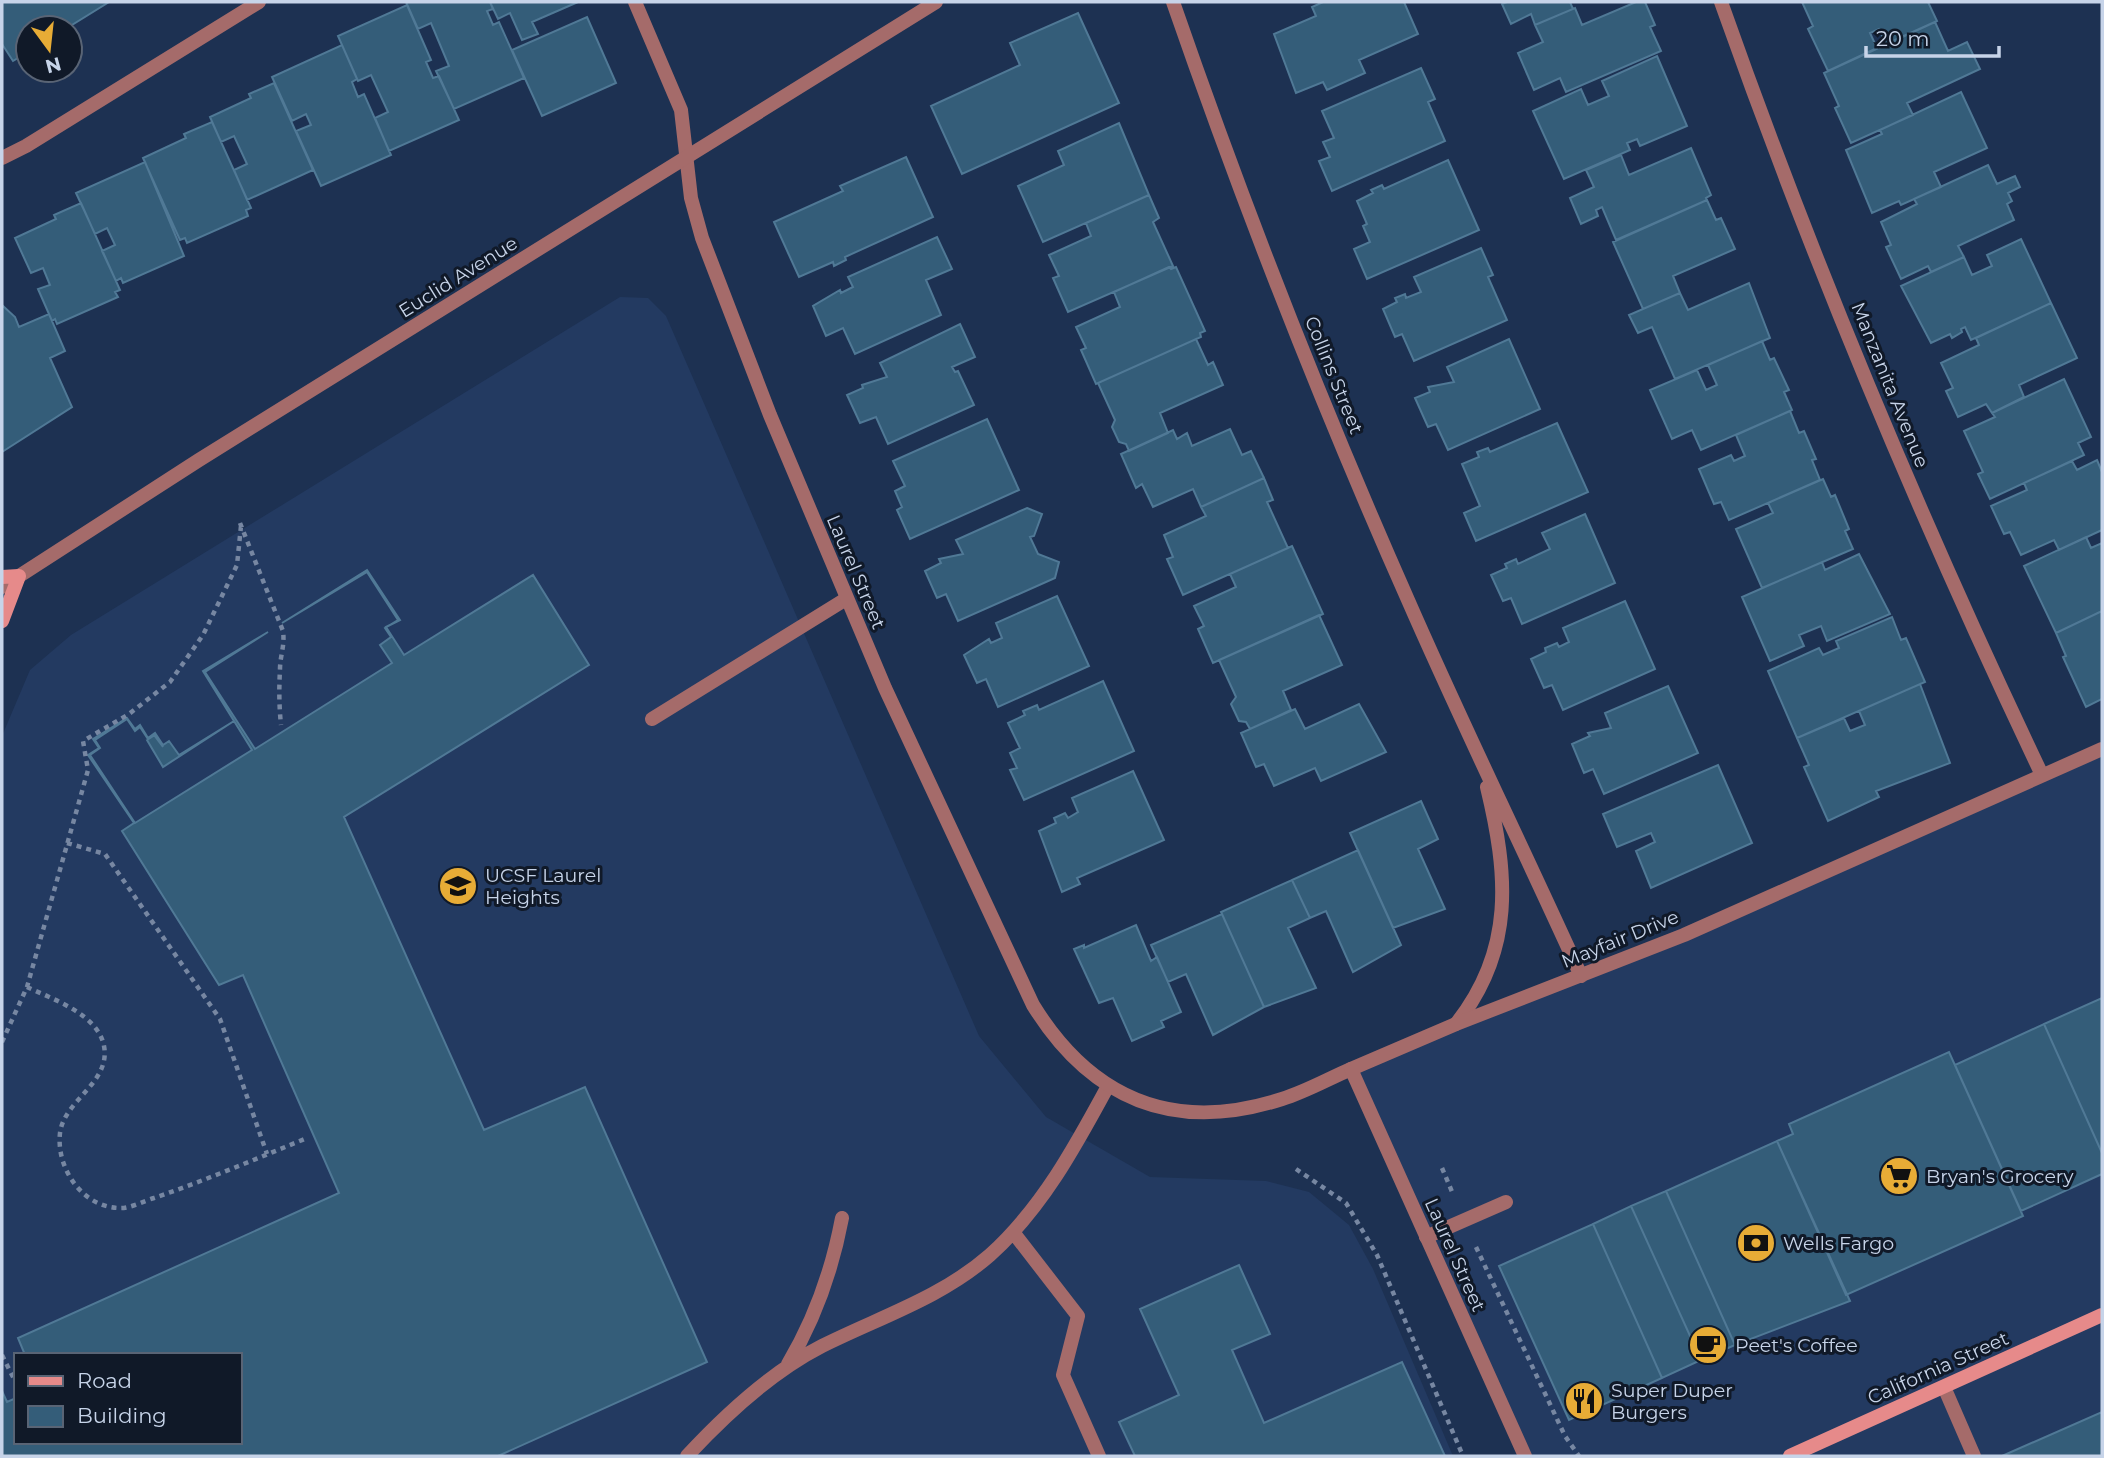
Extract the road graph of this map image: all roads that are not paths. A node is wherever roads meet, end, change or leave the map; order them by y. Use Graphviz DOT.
graph roads {
  1 [pos="259,2"];
  2 [pos="635,2"];
  3 [pos="936,2"];
  4 [pos="1173,2"];
  5 [pos="1721,2"];
  6 [pos="687,155"];
  7 [pos="2,158"];
  8 [pos="19,576"];
  9 [pos="2,577"];
  10 [pos="2,587"];
  11 [pos="846,599"];
  12 [pos="2,621"];
  13 [pos="652,719"];
  14 [pos="2102,749"];
  15 [pos="1479,755"];
  16 [pos="2042,775"];
  17 [pos="1581,976"];
  18 [pos="1456,1024"];
  19 [pos="1351,1069"];
  20 [pos="1108,1086"];
  21 [pos="1140,1102"];
  22 [pos="1506,1202"];
  23 [pos="842,1218"];
  24 [pos="1013,1232"];
  25 [pos="1426,1237"];
  26 [pos="2102,1315"];
  27 [pos="786,1368"];
  28 [pos="1944,1387"];
  29 [pos="687,1456"];
  30 [pos="1099,1456"];
  31 [pos="1524,1456"];
  32 [pos="1790,1456"];
  33 [pos="1974,1456"];
  1 -- 7 [label="street"];
  2 -- 6 [label="street, Laurel Street"];
  3 -- 6 [label="street, Euclid Avenue"];
  4 -- 15 [label="street, Collins Street"];
  5 -- 16 [label="street, Manzanita Avenue"];
  6 -- 8 [label="street, Euclid Avenue"];
  6 -- 11 [label="street, Laurel Street"];
  8 -- 9 [label="main road"];
  8 -- 10 [label="street, Euclid Avenue"];
  8 -- 12 [label="main road"];
  11 -- 13 [label="street"];
  11 -- 20 [label="street, Laurel Street"];
  14 -- 16 [label="street, Mayfair Drive"];
  15 -- 17 [label="street, Collins Street"];
  15 -- 18 [label="street, Collins Street"];
  16 -- 17 [label="street, Mayfair Drive"];
  17 -- 18 [label="street, Mayfair Drive"];
  18 -- 19 [label="street, Mayfair Drive"];
  19 -- 21 [label="street, Mayfair Drive"];
  19 -- 25 [label="street, Laurel Street"];
  20 -- 21 [label="street, Laurel Street"];
  20 -- 24 [label="street"];
  22 -- 25 [label="street"];
  23 -- 27 [label="street"];
  24 -- 27 [label="street"];
  24 -- 30 [label="street"];
  25 -- 31 [label="street, Laurel Street"];
  26 -- 28 [label="main road, California Street"];
  27 -- 29 [label="street"];
  28 -- 32 [label="main road, California Street"];
  28 -- 33 [label="street"];
}
